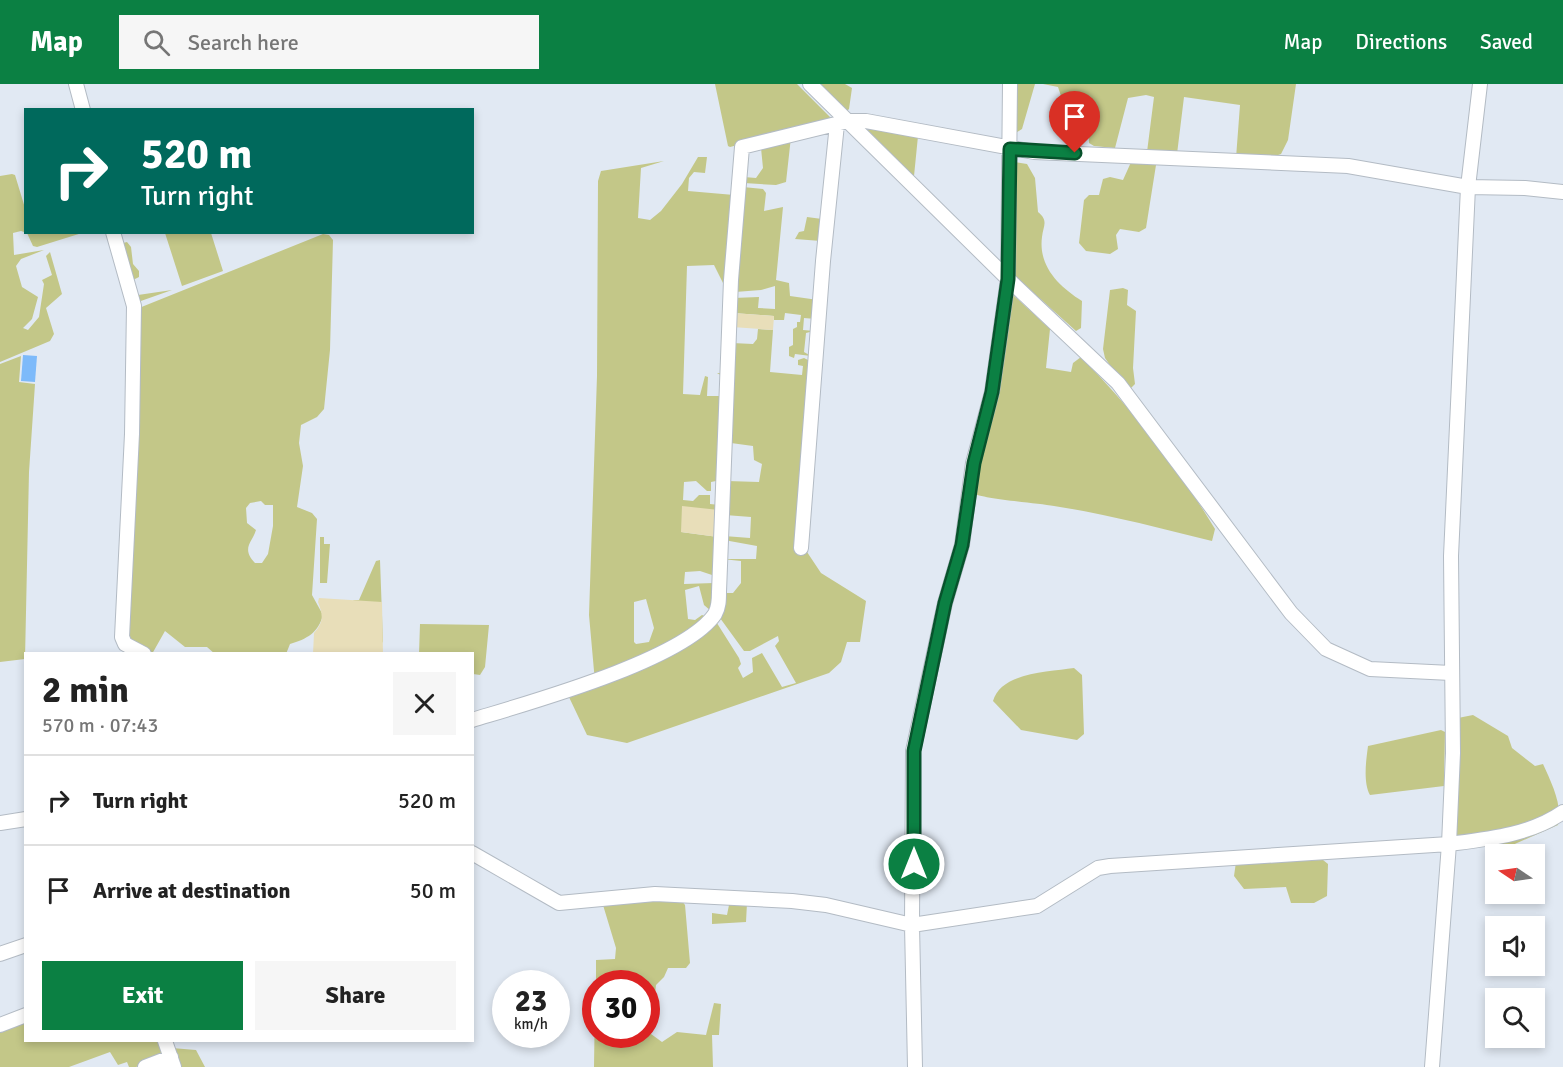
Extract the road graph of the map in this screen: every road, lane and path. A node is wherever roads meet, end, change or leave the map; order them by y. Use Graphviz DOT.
graph roads {
  1 [pos="76,84"];
  2 [pos="810,84"];
  3 [pos="1010,84"];
  4 [pos="1480,84"];
  5 [pos="82,108"];
  6 [pos="842,123"];
  7 [pos="1010,149"];
  8 [pos="1468,187"];
  9 [pos="1563,192"];
  10 [pos="114,234"];
  11 [pos="1008,279"];
  12 [pos="801,549"];
  13 [pos="140,652"];
  14 [pos="1451,672"];
  15 [pos="474,719"];
  16 [pos="1563,812"];
  17 [pos="24,819"];
  18 [pos="0,823"];
  19 [pos="1449,844"];
  20 [pos="474,854"];
  21 [pos="912,925"];
  22 [pos="24,946"];
  23 [pos="0,954"];
  24 [pos="24,1016"];
  25 [pos="0,1025"];
  26 [pos="165,1042"];
  27 [pos="172,1062"];
  28 [pos="145,1067"];
  29 [pos="915,1067"];
  30 [pos="1432,1067"];
  1 -- 5 [label="street"];
  2 -- 6 [label="street"];
  3 -- 7 [label="street"];
  4 -- 8 [label="street"];
  6 -- 7 [label="street"];
  6 -- 11 [label="street"];
  6 -- 12 [label="street"];
  6 -- 15 [label="street"];
  7 -- 8 [label="street"];
  7 -- 11 [label="street"];
  8 -- 9 [label="street"];
  8 -- 14 [label="street"];
  10 -- 13 [label="street"];
  11 -- 14 [label="street"];
  11 -- 21 [label="street"];
  14 -- 19 [label="street"];
  16 -- 19 [label="street"];
  17 -- 18 [label="street"];
  19 -- 21 [label="street"];
  19 -- 30 [label="street"];
  20 -- 21 [label="street"];
  21 -- 29 [label="street"];
  22 -- 23 [label="street"];
  24 -- 25 [label="street"];
  26 -- 27 [label="street"];
  27 -- 28 [label="street"];
}
